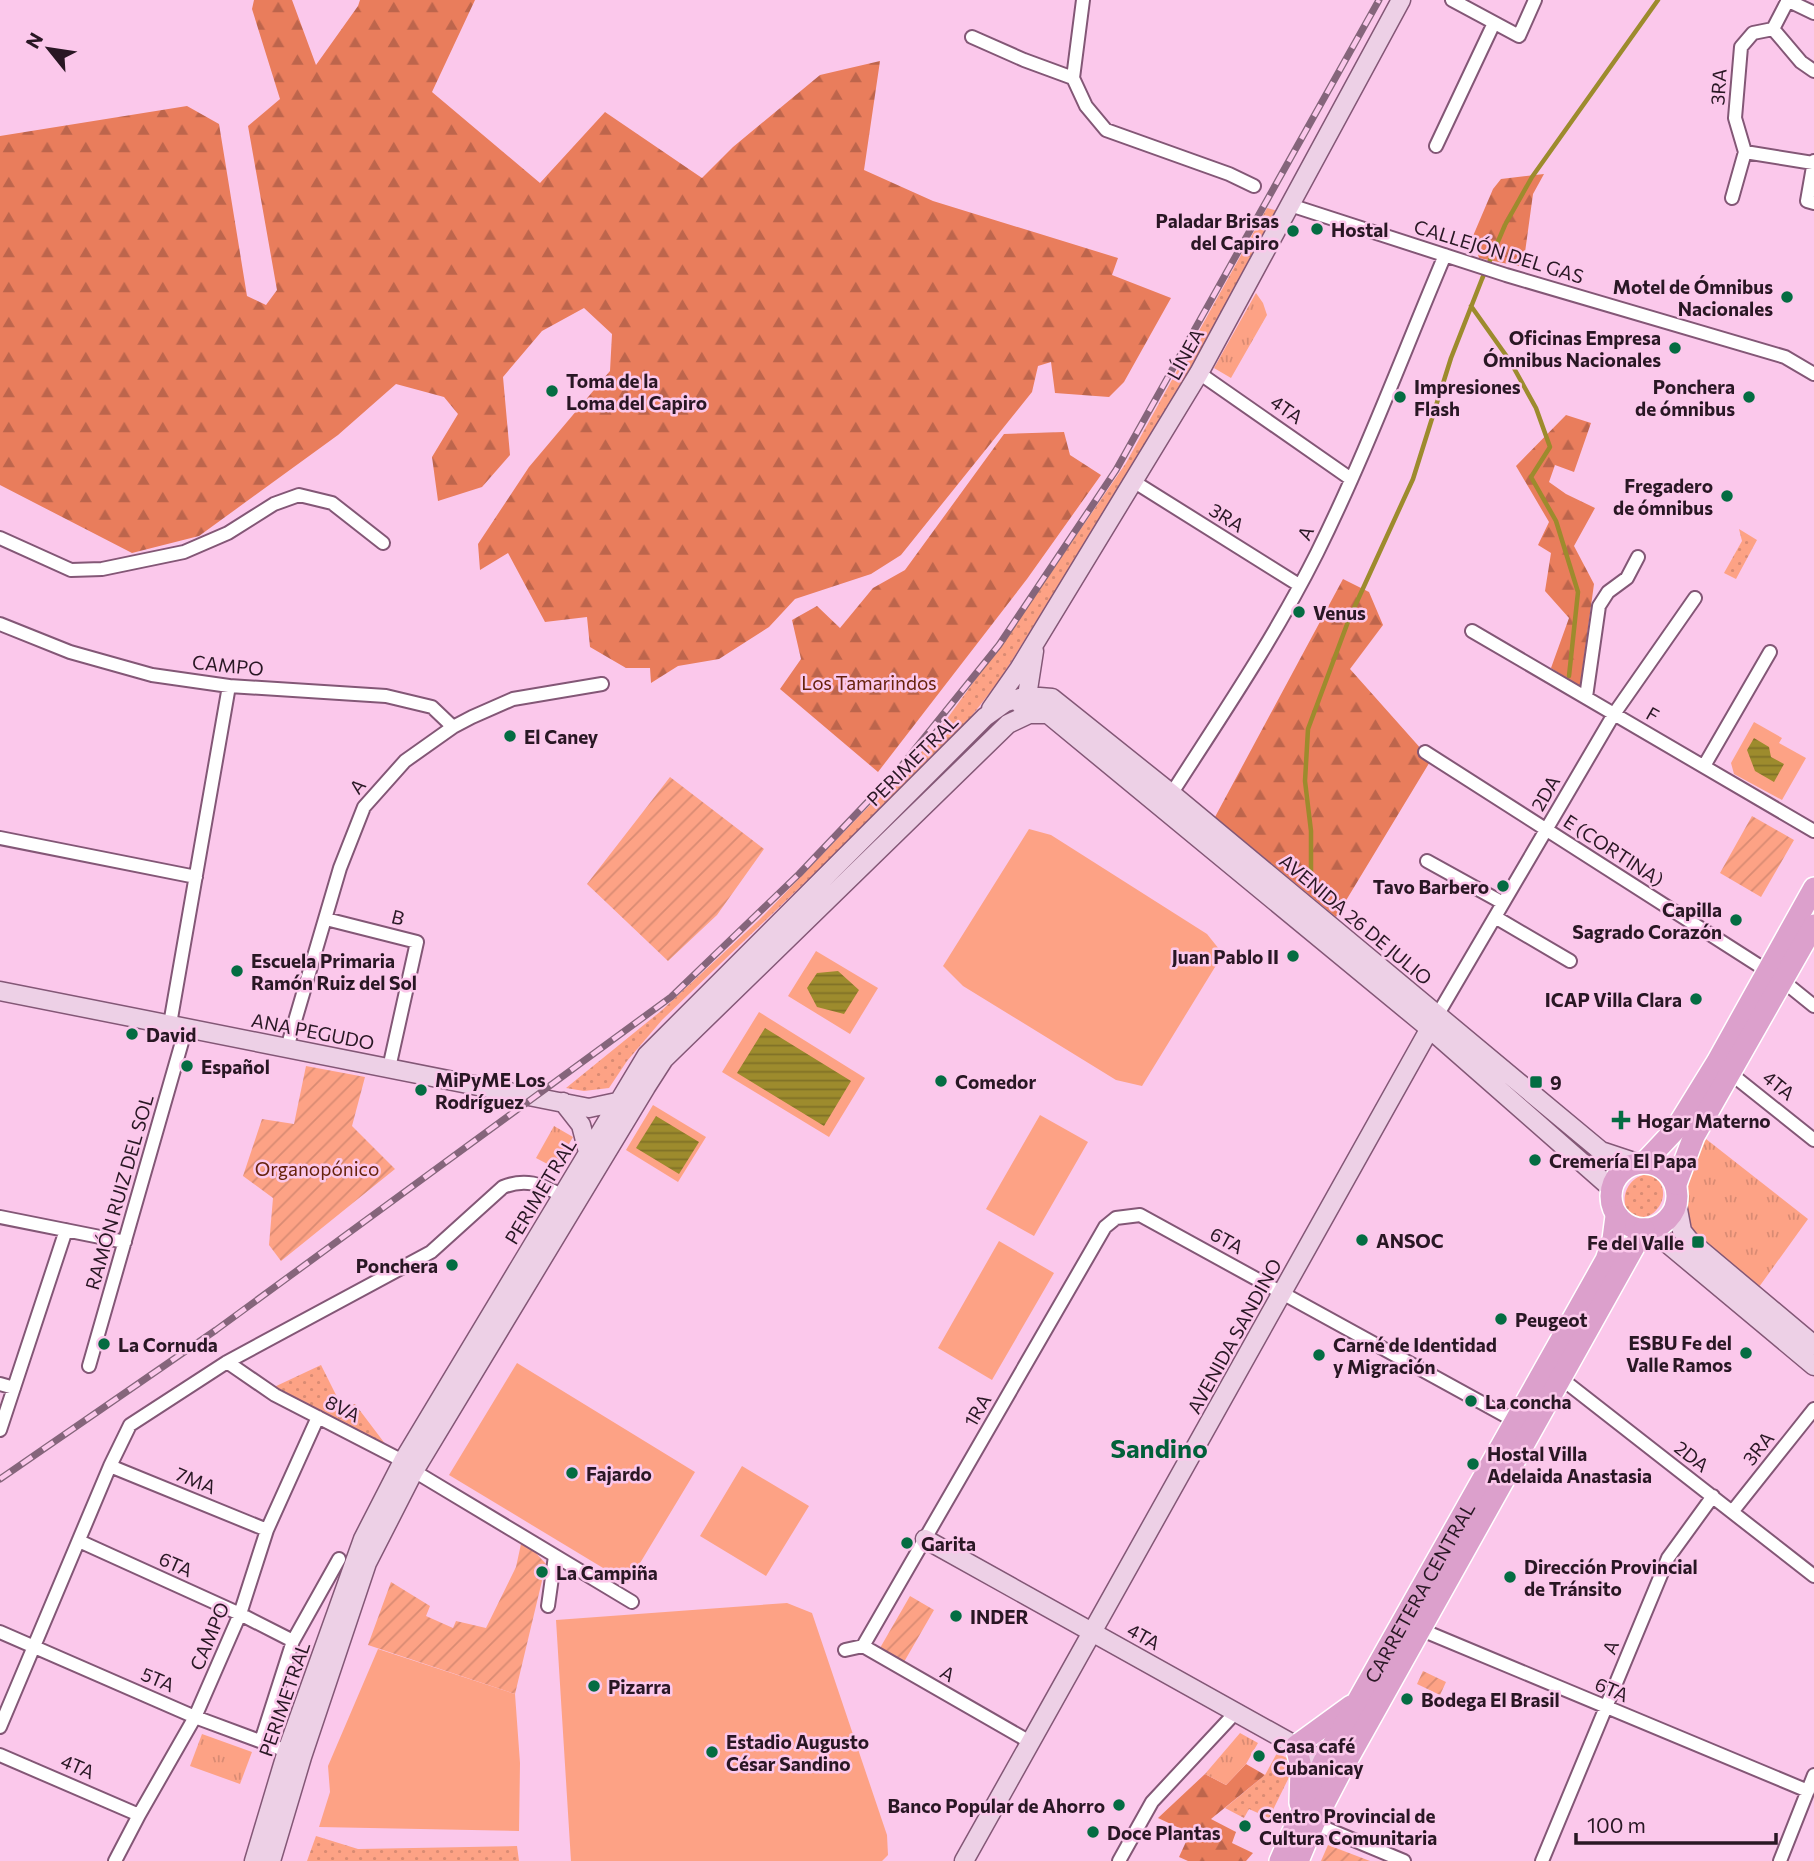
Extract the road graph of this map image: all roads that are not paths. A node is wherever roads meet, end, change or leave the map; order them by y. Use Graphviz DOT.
graph roads {
  1 [pos="1083,0"];
  2 [pos="1401,0"];
  3 [pos="1452,0"];
  4 [pos="1535,0"];
  5 [pos="1788,0"];
  6 [pos="1814,13"];
  7 [pos="1494,23"];
  8 [pos="1773,29"];
  9 [pos="972,37"];
  10 [pos="1814,71"];
  11 [pos="1073,78"];
  12 [pos="1436,146"];
  13 [pos="1745,152"];
  14 [pos="1813,162"];
  15 [pos="1255,186"];
  16 [pos="1732,198"];
  17 [pos="1810,202"];
  18 [pos="1290,205"];
  19 [pos="1445,255"];
  20 [pos="1199,373"];
  21 [pos="1814,374"];
  22 [pos="1350,480"];
  23 [pos="1133,481"];
  24 [pos="0,538"];
  25 [pos="383,543"];
  26 [pos="1638,558"];
  27 [pos="1299,585"];
  28 [pos="1695,598"];
  29 [pos="0,624"];
  30 [pos="1472,631"];
  31 [pos="1770,652"];
  32 [pos="602,684"];
  33 [pos="229,686"];
  34 [pos="1026,690"];
  35 [pos="1586,697"];
  36 [pos="1050,706"];
  37 [pos="1614,714"];
  38 [pos="985,717"];
  39 [pos="453,727"];
  40 [pos="1425,752"];
  41 [pos="1704,766"];
  42 [pos="1167,801"];
  43 [pos="1546,830"];
  44 [pos="1814,831"];
  45 [pos="0,838"];
  46 [pos="1427,861"];
  47 [pos="196,877"];
  48 [pos="1814,889"];
  49 [pos="1503,904"];
  50 [pos="1495,917"];
  51 [pos="326,919"];
  52 [pos="1814,925"];
  53 [pos="1570,961"];
  54 [pos="1775,976"];
  55 [pos="0,991"];
  56 [pos="1814,1006"];
  57 [pos="1434,1022"];
  58 [pos="178,1026"];
  59 [pos="287,1048"];
  60 [pos="389,1068"];
  61 [pos="1724,1068"];
  62 [pos="646,1087"];
  63 [pos="563,1102"];
  64 [pos="617,1102"];
  65 [pos="589,1108"];
  66 [pos="605,1124"];
  67 [pos="1814,1140"];
  68 [pos="607,1151"];
  69 [pos="588,1152"];
  70 [pos="1641,1163"];
  71 [pos="1611,1188"];
  72 [pos="1677,1194"];
  73 [pos="561,1195"];
  74 [pos="1140,1215"];
  75 [pos="1616,1216"];
  76 [pos="0,1217"];
  77 [pos="1647,1229"];
  78 [pos="66,1230"];
  79 [pos="125,1242"];
  80 [pos="1282,1293"];
  81 [pos="1814,1345"];
  82 [pos="245,1352"];
  83 [pos="227,1363"];
  84 [pos="89,1366"];
  85 [pos="1814,1366"];
  86 [pos="1553,1373"];
  87 [pos="253,1380"];
  88 [pos="0,1384"];
  89 [pos="14,1388"];
  90 [pos="1814,1409"];
  91 [pos="318,1417"];
  92 [pos="1515,1421"];
  93 [pos="0,1430"];
  94 [pos="110,1466"];
  95 [pos="408,1466"];
  96 [pos="1713,1496"];
  97 [pos="1732,1511"];
  98 [pos="267,1530"];
  99 [pos="1464,1532"];
  100 [pos="925,1539"];
  101 [pos="79,1541"];
  102 [pos="555,1556"];
  103 [pos="339,1559"];
  104 [pos="1814,1576"];
  105 [pos="632,1602"];
  106 [pos="548,1606"];
  107 [pos="240,1614"];
  108 [pos="1411,1625"];
  109 [pos="1092,1631"];
  110 [pos="0,1632"];
  111 [pos="293,1641"];
  112 [pos="863,1646"];
  113 [pos="35,1647"];
  114 [pos="845,1650"];
  115 [pos="1358,1700"];
  116 [pos="1606,1707"];
  117 [pos="1236,1712"];
  118 [pos="195,1717"];
  119 [pos="0,1727"];
  120 [pos="261,1741"];
  121 [pos="1030,1742"];
  122 [pos="1296,1746"];
  123 [pos="295,1754"];
  124 [pos="0,1755"];
  125 [pos="1332,1766"];
  126 [pos="1814,1775"];
  127 [pos="1808,1791"];
  128 [pos="139,1815"];
  129 [pos="1306,1820"];
  130 [pos="115,1861"];
  131 [pos="254,1861"];
  132 [pos="271,1861"];
  133 [pos="964,1861"];
  134 [pos="1119,1861"];
  135 [pos="1280,1861"];
  136 [pos="1298,1861"];
  137 [pos="1404,1861"];
  138 [pos="1542,1861"];
  139 [pos="1780,1861"];
  1 -- 11 [label="street"];
  2 -- 18 [label="main road, LÍNEA"];
  3 -- 7 [label="street"];
  4 -- 7 [label="street"];
  5 -- 6 [label="street"];
  5 -- 8 [label="street"];
  7 -- 12 [label="street"];
  8 -- 10 [label="street"];
  8 -- 13 [label="street, 3RA"];
  9 -- 11 [label="street"];
  11 -- 15 [label="street"];
  13 -- 14 [label="street"];
  13 -- 16 [label="street"];
  14 -- 17 [label="street"];
  18 -- 19 [label="street, CALLEJÓN DEL GAS"];
  18 -- 20 [label="main road, LÍNEA"];
  19 -- 21 [label="street, CALLEJÓN DEL GAS"];
  19 -- 22 [label="street, A"];
  20 -- 22 [label="street, 4TA"];
  20 -- 23 [label="main road, LÍNEA"];
  22 -- 27 [label="street, A"];
  23 -- 27 [label="street, 3RA"];
  23 -- 34 [label="main road, LÍNEA"];
  24 -- 25 [label="street"];
  26 -- 35 [label="street"];
  27 -- 42 [label="street, A"];
  28 -- 37 [label="street, 2DA"];
  29 -- 33 [label="street, CAMPO"];
  30 -- 35 [label="street, F"];
  31 -- 41 [label="street"];
  32 -- 39 [label="street, A"];
  33 -- 39 [label="street, CAMPO"];
  33 -- 47 [label="street, RAMÓN RUIZ DEL SOL"];
  34 -- 36 [label="main road"];
  34 -- 36 [label="main road, AVENIDA 26 DE JULIO"];
  34 -- 38 [label="main road, LÍNEA"];
  34 -- 38 [label="main road, PERIMETRAL"];
  34 -- 62 [label="main road, PERIMETRAL"];
  35 -- 37 [label="street, F"];
  36 -- 42 [label="main road, AVENIDA 26 DE JULIO"];
  37 -- 41 [label="street, F"];
  37 -- 43 [label="street, 2DA"];
  38 -- 64 [label="main road, PERIMETRAL"];
  39 -- 51 [label="street, A"];
  40 -- 43 [label="street, E (CORTINA)"];
  41 -- 44 [label="street, F"];
  42 -- 57 [label="main road, AVENIDA 26 DE JULIO"];
  43 -- 49 [label="street, 2DA"];
  43 -- 54 [label="street, E (CORTINA)"];
  45 -- 47 [label="street"];
  46 -- 49 [label="street"];
  47 -- 58 [label="street, RAMÓN RUIZ DEL SOL"];
  48 -- 54 [label="main road"];
  49 -- 50 [label="street, 2DA"];
  50 -- 53 [label="street"];
  50 -- 57 [label="street, 2DA"];
  51 -- 59 [label="street, A"];
  51 -- 60 [label="street, B"];
  52 -- 54 [label="main road"];
  54 -- 56 [label="street"];
  54 -- 61 [label="main road"];
  55 -- 58 [label="main road, ANA PEGUDO"];
  57 -- 70 [label="main road, AVENIDA 26 DE JULIO"];
  57 -- 71 [label="main road, AVENIDA 26 DE JULIO"];
  57 -- 80 [label="main road, AVENIDA SANDINO"];
  58 -- 59 [label="main road, ANA PEGUDO"];
  58 -- 79 [label="street, RAMÓN RUIZ DEL SOL"];
  59 -- 60 [label="main road, ANA PEGUDO"];
  60 -- 63 [label="main road, ANA PEGUDO"];
  61 -- 67 [label="street, 4TA"];
  61 -- 70 [label="main road"];
  61 -- 72 [label="main road"];
  62 -- 64 [label="main road, ANA PEGUDO"];
  62 -- 68 [label="main road, PERIMETRAL"];
  63 -- 65 [label="main road, ANA PEGUDO"];
  63 -- 69 [label="main road"];
  64 -- 65 [label="main road, ANA PEGUDO"];
  64 -- 66 [label="main road, PERIMETRAL"];
  65 -- 66 [label="main road"];
  66 -- 68 [label="main road"];
  66 -- 69 [label="main road, PERIMETRAL"];
  68 -- 95 [label="main road, PERIMETRAL"];
  69 -- 73 [label="main road, PERIMETRAL"];
  70 -- 71 [label="main road"];
  70 -- 72 [label="main road"];
  71 -- 75 [label="main road"];
  72 -- 77 [label="main road"];
  72 -- 81 [label="main road"];
  73 -- 82 [label="street"];
  73 -- 95 [label="main road, PERIMETRAL"];
  74 -- 80 [label="street, 6TA"];
  74 -- 100 [label="street, 1RA"];
  75 -- 77 [label="main road"];
  75 -- 86 [label="main road, CARRETERA CENTRAL"];
  76 -- 78 [label="street"];
  77 -- 85 [label="main road"];
  77 -- 86 [label="main road, CARRETERA CENTRAL"];
  78 -- 79 [label="street"];
  78 -- 89 [label="street"];
  79 -- 84 [label="street, RAMÓN RUIZ DEL SOL"];
  80 -- 92 [label="street, 6TA"];
  80 -- 109 [label="main road, AVENIDA SANDINO"];
  82 -- 83 [label="street"];
  82 -- 87 [label="street"];
  83 -- 87 [label="street, 8VA"];
  83 -- 94 [label="street"];
  86 -- 92 [label="main road, CARRETERA CENTRAL"];
  86 -- 96 [label="street, 2DA"];
  86 -- 99 [label="main road, CARRETERA CENTRAL"];
  87 -- 91 [label="street, 8VA"];
  88 -- 89 [label="street"];
  89 -- 93 [label="street"];
  90 -- 97 [label="street, 3RA"];
  91 -- 95 [label="street, 8VA"];
  91 -- 98 [label="street, CAMPO"];
  92 -- 99 [label="main road, CARRETERA CENTRAL"];
  94 -- 98 [label="street, 7MA"];
  94 -- 101 [label="street"];
  95 -- 102 [label="street, 8VA"];
  95 -- 123 [label="main road, PERIMETRAL"];
  96 -- 97 [label="street, 2DA"];
  96 -- 116 [label="street, A"];
  97 -- 104 [label="street, 2DA"];
  98 -- 107 [label="street, CAMPO"];
  99 -- 108 [label="main road, CARRETERA CENTRAL"];
  100 -- 109 [label="main road, 4TA"];
  100 -- 112 [label="street, 1RA"];
  101 -- 107 [label="street, 6TA"];
  101 -- 113 [label="street"];
  102 -- 105 [label="street, 8VA"];
  102 -- 106 [label="street"];
  103 -- 111 [label="street"];
  107 -- 111 [label="street, 6TA"];
  107 -- 118 [label="street, CAMPO"];
  108 -- 115 [label="main road, CARRETERA CENTRAL"];
  108 -- 116 [label="street, 6TA"];
  108 -- 125 [label="main road, CARRETERA CENTRAL"];
  109 -- 117 [label="main road, 4TA"];
  109 -- 121 [label="main road, AVENIDA SANDINO"];
  110 -- 113 [label="street, 5TA"];
  111 -- 120 [label="street"];
  112 -- 114 [label="street"];
  112 -- 121 [label="street, A"];
  113 -- 118 [label="street, 5TA"];
  113 -- 119 [label="street"];
  115 -- 122 [label="main road"];
  115 -- 125 [label="main road, CARRETERA CENTRAL"];
  116 -- 127 [label="street, 6TA"];
  116 -- 138 [label="street, A"];
  117 -- 122 [label="main road, 4TA"];
  117 -- 134 [label="street"];
  118 -- 120 [label="street, 5TA"];
  118 -- 128 [label="street, CAMPO"];
  120 -- 123 [label="street, 5TA"];
  121 -- 133 [label="main road, AVENIDA SANDINO"];
  122 -- 125 [label="main road, 4TA"];
  122 -- 129 [label="main road"];
  123 -- 131 [label="main road, PERIMETRAL"];
  123 -- 132 [label="main road, PERIMETRAL"];
  124 -- 128 [label="street, 4TA"];
  125 -- 129 [label="main road, CARRETERA CENTRAL"];
  126 -- 127 [label="street"];
  127 -- 139 [label="street"];
  128 -- 130 [label="street, CAMPO"];
  129 -- 135 [label="main road, CARRETERA CENTRAL"];
  129 -- 136 [label="main road, CARRETERA CENTRAL"];
  129 -- 137 [label="street"];
}
